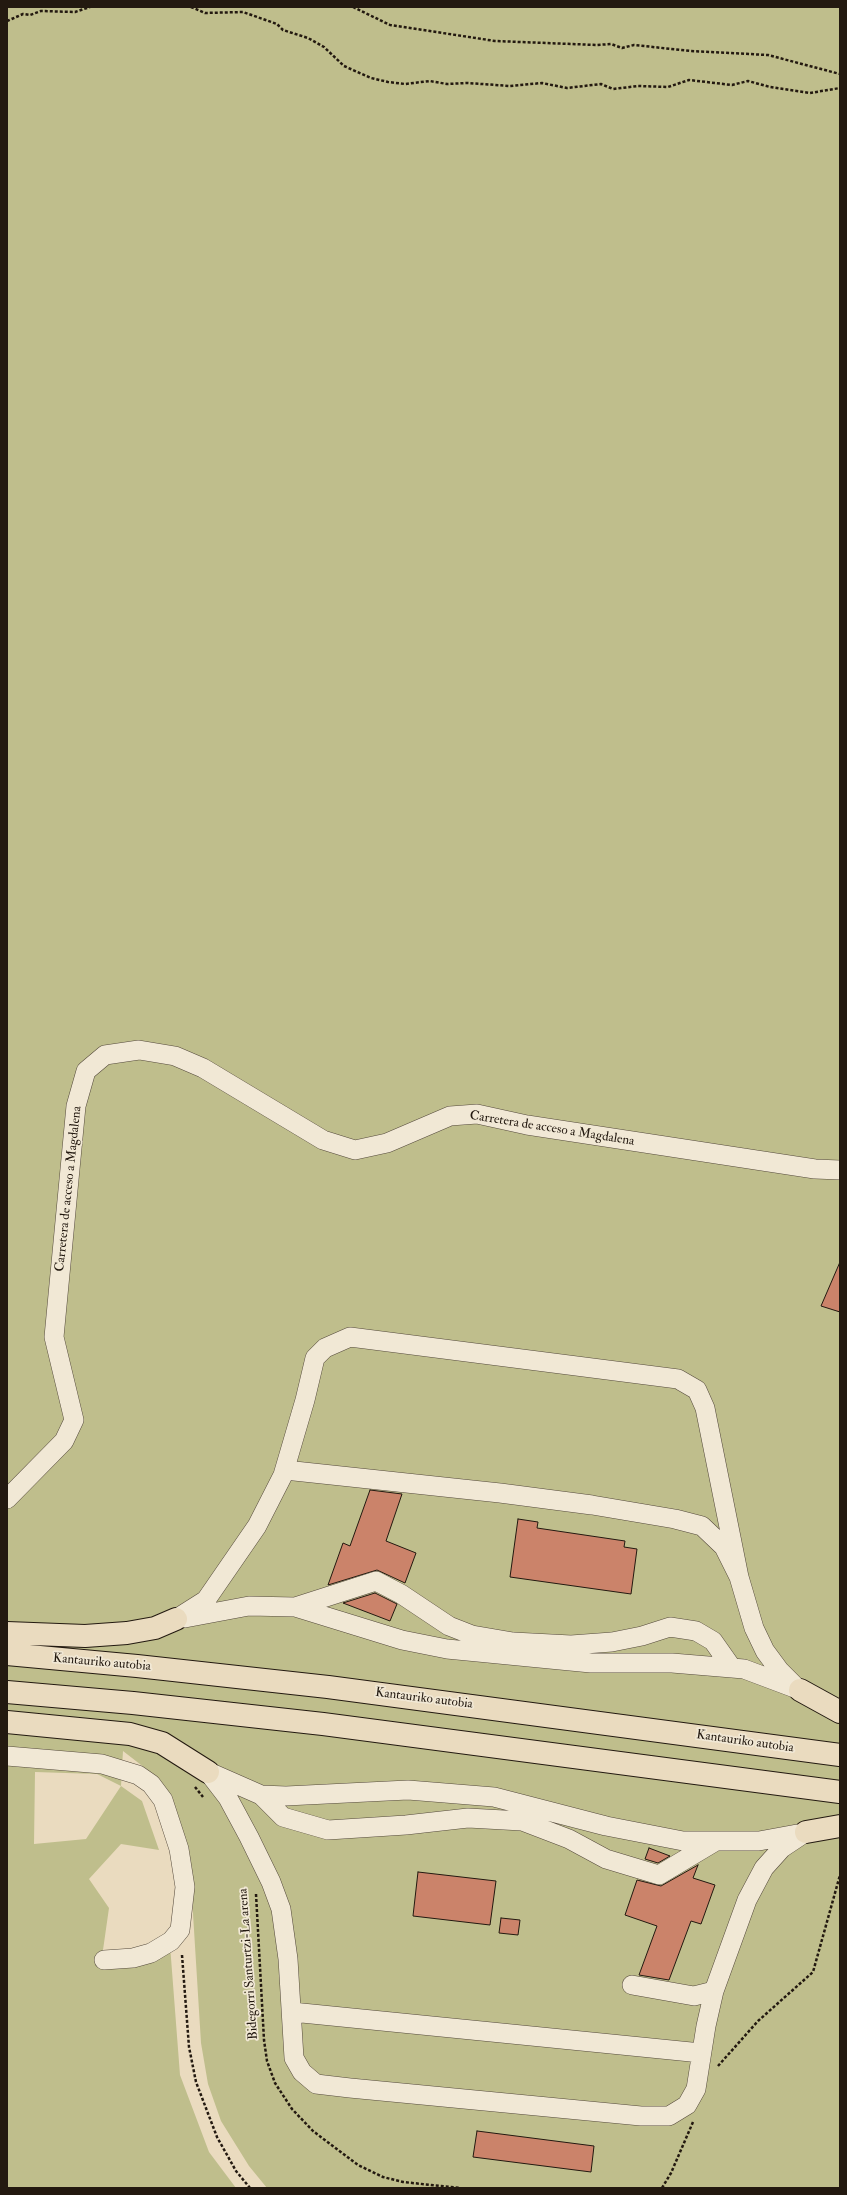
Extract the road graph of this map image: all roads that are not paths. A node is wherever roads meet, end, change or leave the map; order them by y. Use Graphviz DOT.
graph roads {
  1 [pos="840,1170"];
  2 [pos="285,1470"];
  3 [pos="7,1499"];
  4 [pos="739,1577"];
  5 [pos="295,1607"];
  6 [pos="176,1620"];
  7 [pos="7,1633"];
  8 [pos="7,1654"];
  9 [pos="732,1668"];
  10 [pos="800,1690"];
  11 [pos="7,1692"];
  12 [pos="840,1712"];
  13 [pos="7,1722"];
  14 [pos="840,1755"];
  15 [pos="7,1756"];
  16 [pos="208,1772"];
  17 [pos="840,1792"];
  18 [pos="261,1795"];
  19 [pos="840,1826"];
  20 [pos="806,1832"];
  21 [pos="716,1841"];
  22 [pos="104,1960"];
  23 [pos="632,1985"];
  24 [pos="714,1990"];
  25 [pos="292,2012"];
  26 [pos="701,2053"];
  1 -- 3 [label="street, Carretera de acceso a Magdalena"];
  2 -- 4 [label="street"];
  2 -- 4 [label="street"];
  2 -- 6 [label="street"];
  4 -- 10 [label="street"];
  5 -- 6 [label="street"];
  5 -- 9 [label="street"];
  5 -- 9 [label="street"];
  6 -- 7 [label="highway"];
  8 -- 14 [label="highway, Kantauriko autobia"];
  9 -- 10 [label="street"];
  10 -- 12 [label="highway"];
  11 -- 17 [label="highway"];
  13 -- 16 [label="highway"];
  15 -- 22 [label="street"];
  16 -- 18 [label="street"];
  16 -- 25 [label="street"];
  18 -- 21 [label="street"];
  18 -- 21 [label="street"];
  19 -- 20 [label="highway"];
  20 -- 21 [label="street"];
  20 -- 24 [label="street"];
  23 -- 24 [label="street"];
  24 -- 26 [label="street"];
  25 -- 26 [label="street"];
  25 -- 26 [label="street"];
}
